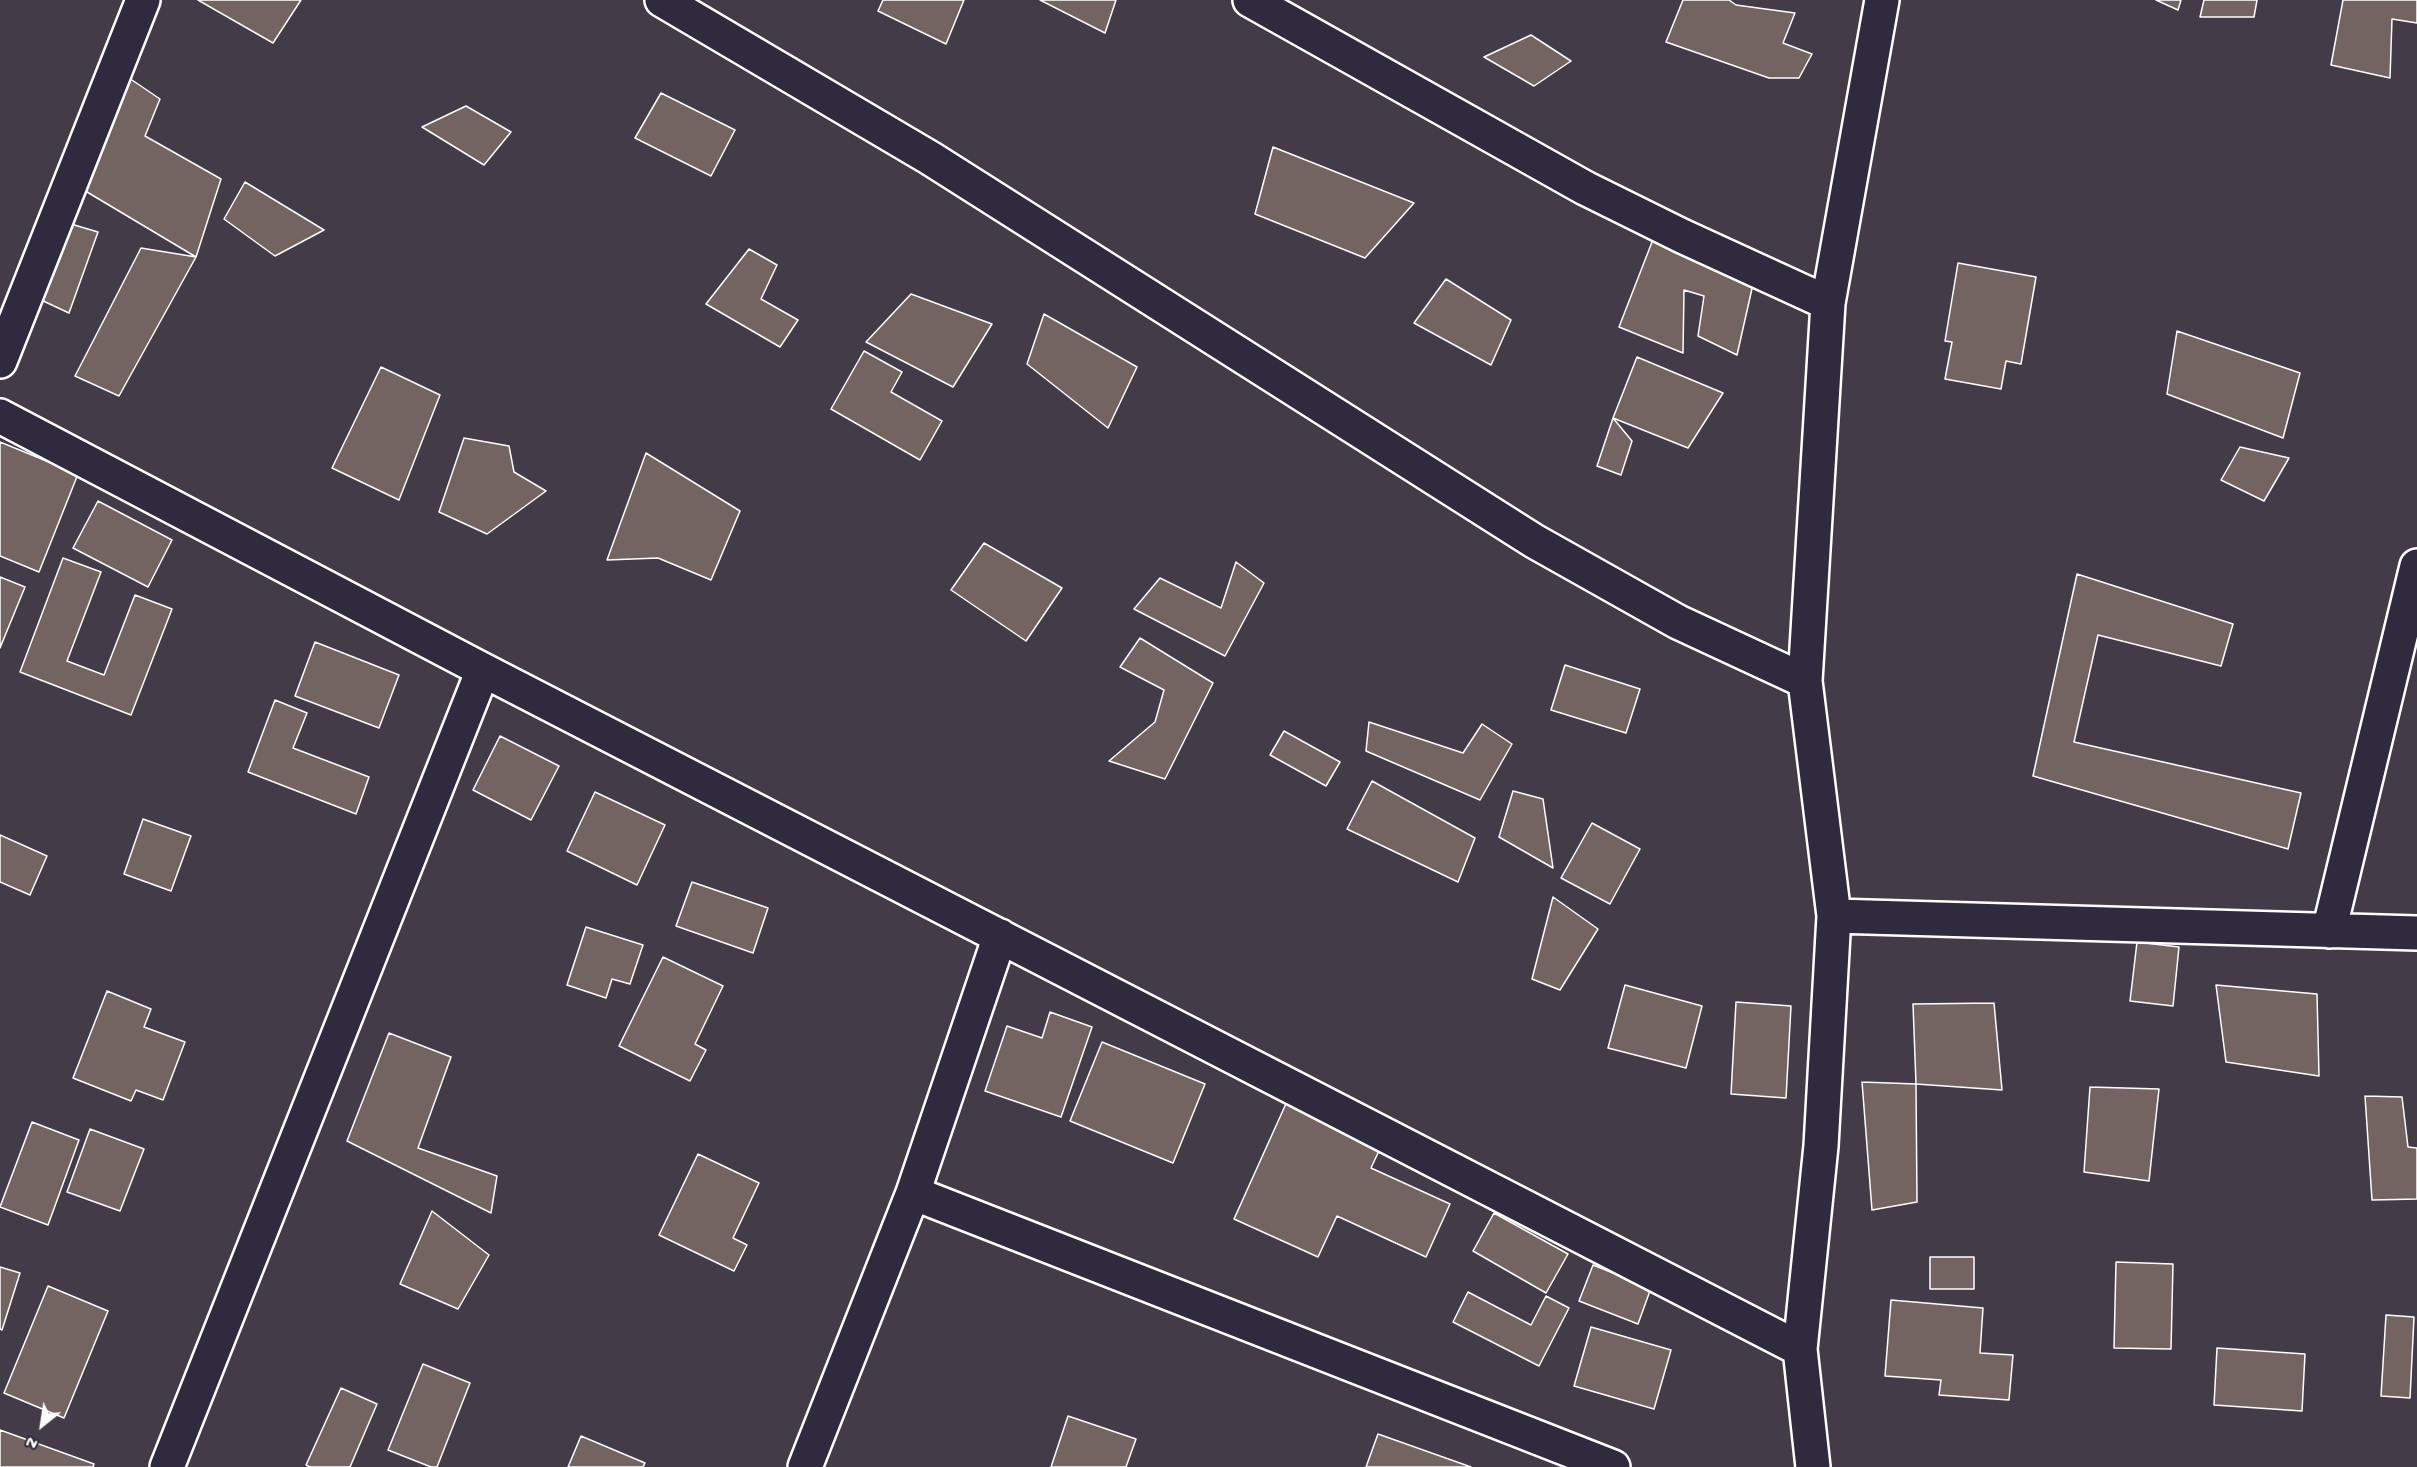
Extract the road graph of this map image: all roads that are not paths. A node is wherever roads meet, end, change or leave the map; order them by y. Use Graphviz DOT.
graph roads {
  1 [pos="143,0"];
  2 [pos="662,0"];
  3 [pos="1250,0"];
  4 [pos="1882,0"];
  5 [pos="1828,303"];
  6 [pos="0,361"];
  7 [pos="0,416"];
  8 [pos="2417,566"];
  9 [pos="483,670"];
  10 [pos="1804,681"];
  11 [pos="1834,916"];
  12 [pos="2329,931"];
  13 [pos="2417,933"];
  14 [pos="1000,936"];
  15 [pos="913,1193"];
  16 [pos="1800,1349"];
  17 [pos="167,1467"];
  18 [pos="805,1467"];
  19 [pos="1613,1467"];
  20 [pos="1813,1467"];
  1 -- 6 [label="street"];
  2 -- 10 [label="street"];
  3 -- 5 [label="street"];
  4 -- 5 [label="street"];
  5 -- 10 [label="street"];
  7 -- 9 [label="street"];
  8 -- 12 [label="street"];
  9 -- 14 [label="street"];
  9 -- 17 [label="street"];
  10 -- 11 [label="street"];
  11 -- 12 [label="street"];
  11 -- 16 [label="street"];
  12 -- 13 [label="street"];
  14 -- 15 [label="street"];
  14 -- 16 [label="street"];
  15 -- 18 [label="street"];
  15 -- 19 [label="street"];
  16 -- 20 [label="street"];
}
